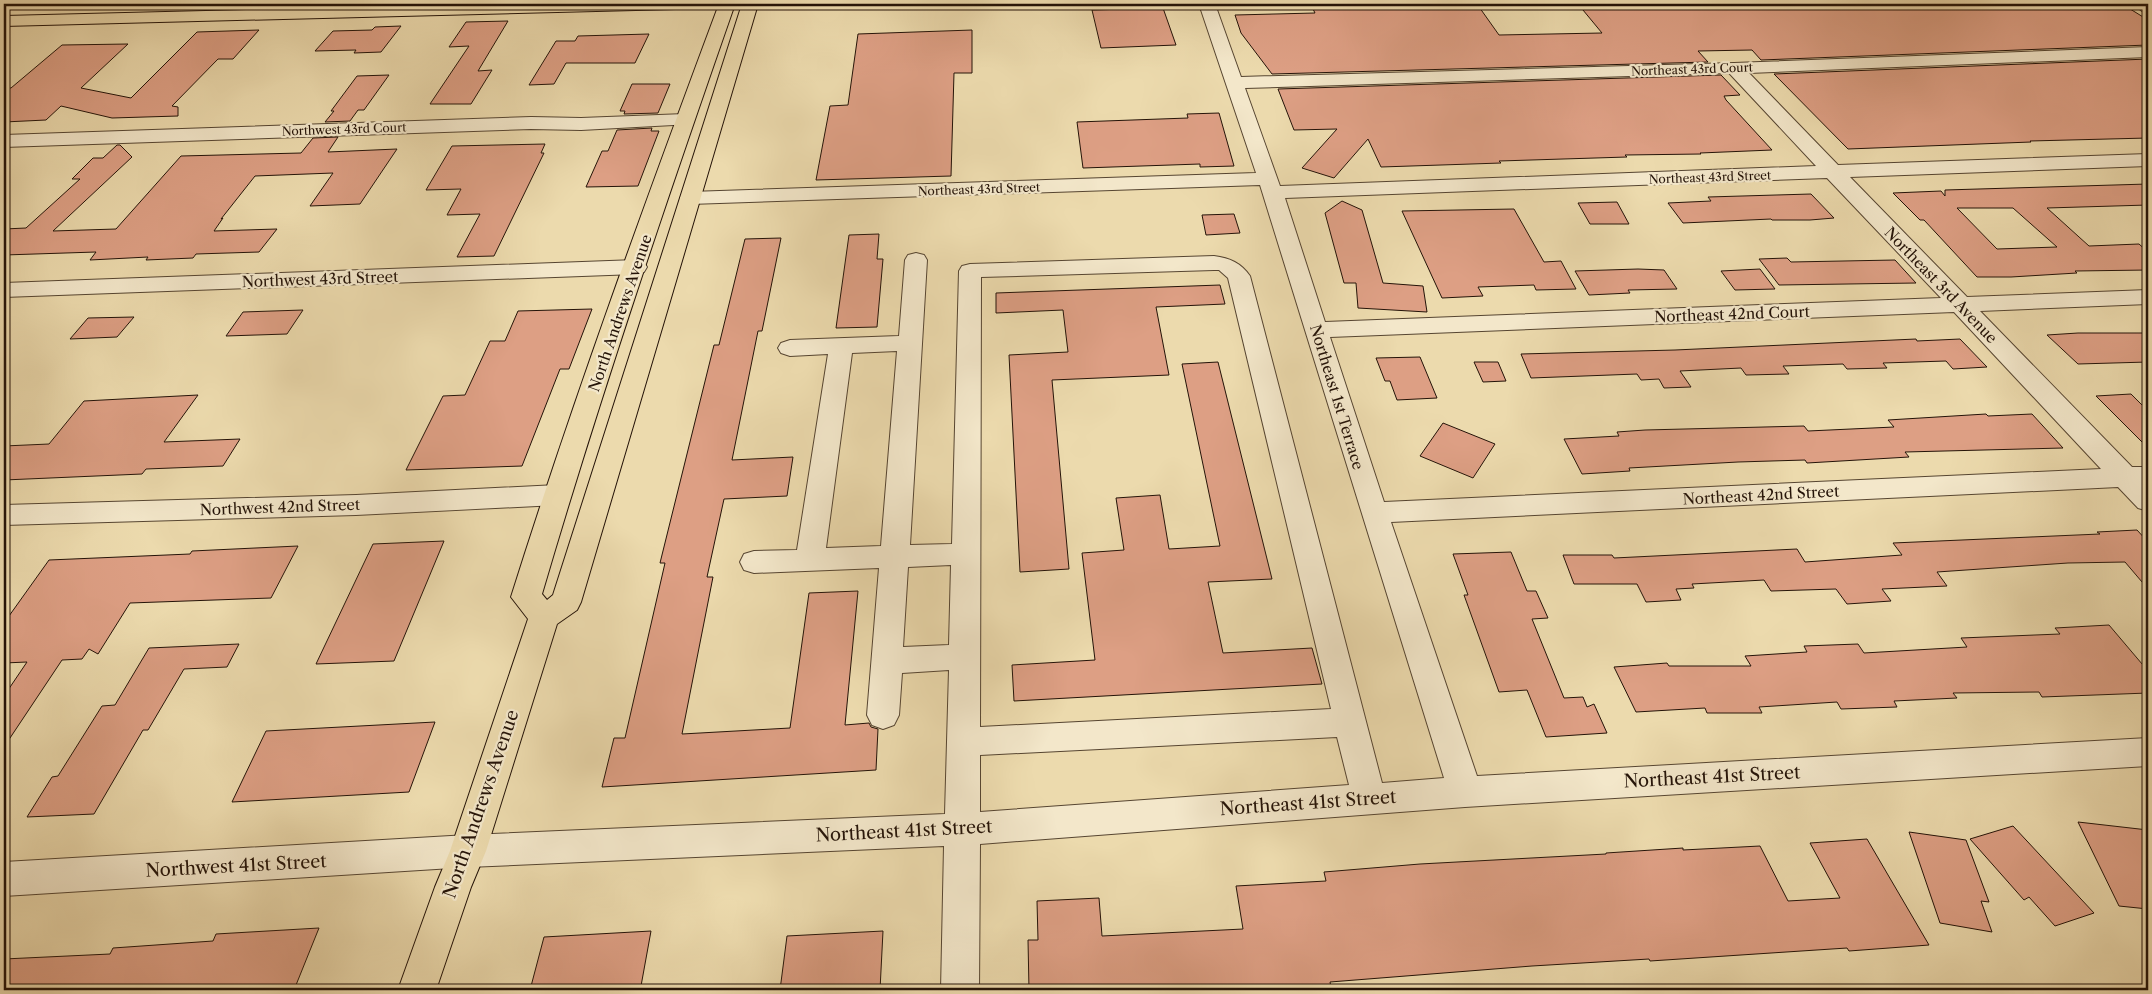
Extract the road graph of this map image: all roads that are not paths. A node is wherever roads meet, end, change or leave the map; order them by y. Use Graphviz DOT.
graph roads {
  1 [pos="675,4"];
  2 [pos="727,4"];
  3 [pos="750,4"];
  4 [pos="1207,4"];
  5 [pos="2141,4"];
  6 [pos="268,7"];
  7 [pos="2148,8"];
  8 [pos="4,10"];
  9 [pos="4,21"];
  10 [pos="2148,52"];
  11 [pos="1734,68"];
  12 [pos="1235,83"];
  13 [pos="685,120"];
  14 [pos="4,141"];
  15 [pos="2148,160"];
  16 [pos="1833,173"];
  17 [pos="1270,186"];
  18 [pos="690,198"];
  19 [pos="916,260"];
  20 [pos="636,267"];
  21 [pos="662,286"];
  22 [pos="4,290"];
  23 [pos="2148,297"];
  24 [pos="1960,304"];
  25 [pos="1316,330"];
  26 [pos="910,343"];
  27 [pos="841,346"];
  28 [pos="790,348"];
  29 [pos="2137,477"];
  30 [pos="557,495"];
  31 [pos="2148,501"];
  32 [pos="1374,513"];
  33 [pos="4,516"];
  34 [pos="966,554"];
  35 [pos="895,556"];
  36 [pos="810,560"];
  37 [pos="754,562"];
  38 [pos="544,617"];
  39 [pos="964,657"];
  40 [pos="888,661"];
  41 [pos="883,715"];
  42 [pos="1350,722"];
  43 [pos="962,742"];
  44 [pos="2148,752"];
  45 [pos="1465,792"];
  46 [pos="1369,798"];
  47 [pos="961,829"];
  48 [pos="468,851"];
  49 [pos="4,879"];
  50 [pos="417,990"];
  51 [pos="960,990"];
  1 -- 6 [label="main road"];
  2 -- 13 [label="main road, North Andrews Avenue"];
  3 -- 18 [label="main road, North Andrews Avenue"];
  4 -- 12 [label="street, Northeast 1st Terrace"];
  5 -- 7 [label="street"];
  6 -- 8 [label="main road"];
  6 -- 9 [label="main road"];
  10 -- 11 [label="street, Northeast 43rd Court"];
  11 -- 12 [label="street, Northeast 43rd Court"];
  11 -- 16 [label="street, Northeast 3rd Avenue"];
  12 -- 17 [label="street, Northeast 1st Terrace"];
  13 -- 14 [label="street, Northwest 43rd Court"];
  13 -- 20 [label="main road, North Andrews Avenue"];
  15 -- 16 [label="street, Northeast 43rd Street"];
  16 -- 17 [label="street, Northeast 43rd Street"];
  16 -- 24 [label="street, Northeast 3rd Avenue"];
  17 -- 18 [label="street, Northeast 43rd Street"];
  17 -- 25 [label="street, Northeast 1st Terrace"];
  18 -- 21 [label="main road, North Andrews Avenue"];
  19 -- 26 [label="street"];
  20 -- 21 [label="main road"];
  20 -- 22 [label="street, Northwest 43rd Street"];
  20 -- 30 [label="main road, North Andrews Avenue"];
  21 -- 38 [label="main road, North Andrews Avenue"];
  23 -- 24 [label="street, Northeast 42nd Court"];
  24 -- 25 [label="street, Northeast 42nd Court"];
  24 -- 29 [label="street, Northeast 3rd Avenue"];
  25 -- 32 [label="street, Northeast 1st Terrace"];
  26 -- 27 [label="street"];
  26 -- 35 [label="street"];
  27 -- 28 [label="street"];
  27 -- 36 [label="street"];
  29 -- 31 [label="street, Northeast 3rd Avenue"];
  29 -- 32 [label="street, Northeast 42nd Street"];
  30 -- 33 [label="street, Northwest 42nd Street"];
  30 -- 38 [label="main road, North Andrews Avenue"];
  32 -- 45 [label="street, Northeast 1st Terrace"];
  34 -- 35 [label="street"];
  34 -- 39 [label="street"];
  34 -- 42 [label="street"];
  35 -- 36 [label="street"];
  35 -- 40 [label="street"];
  36 -- 37 [label="street"];
  38 -- 48 [label="main road, North Andrews Avenue"];
  39 -- 40 [label="street"];
  39 -- 43 [label="street"];
  40 -- 41 [label="street"];
  42 -- 43 [label="street"];
  42 -- 46 [label="street"];
  43 -- 47 [label="street"];
  44 -- 45 [label="street, Northeast 41st Street"];
  45 -- 46 [label="street, Northeast 41st Street"];
  46 -- 47 [label="street, Northeast 41st Street"];
  47 -- 48 [label="street, Northeast 41st Street"];
  47 -- 51 [label="street"];
  48 -- 49 [label="street, Northwest 41st Street"];
  48 -- 50 [label="main road, North Andrews Avenue"];
}
